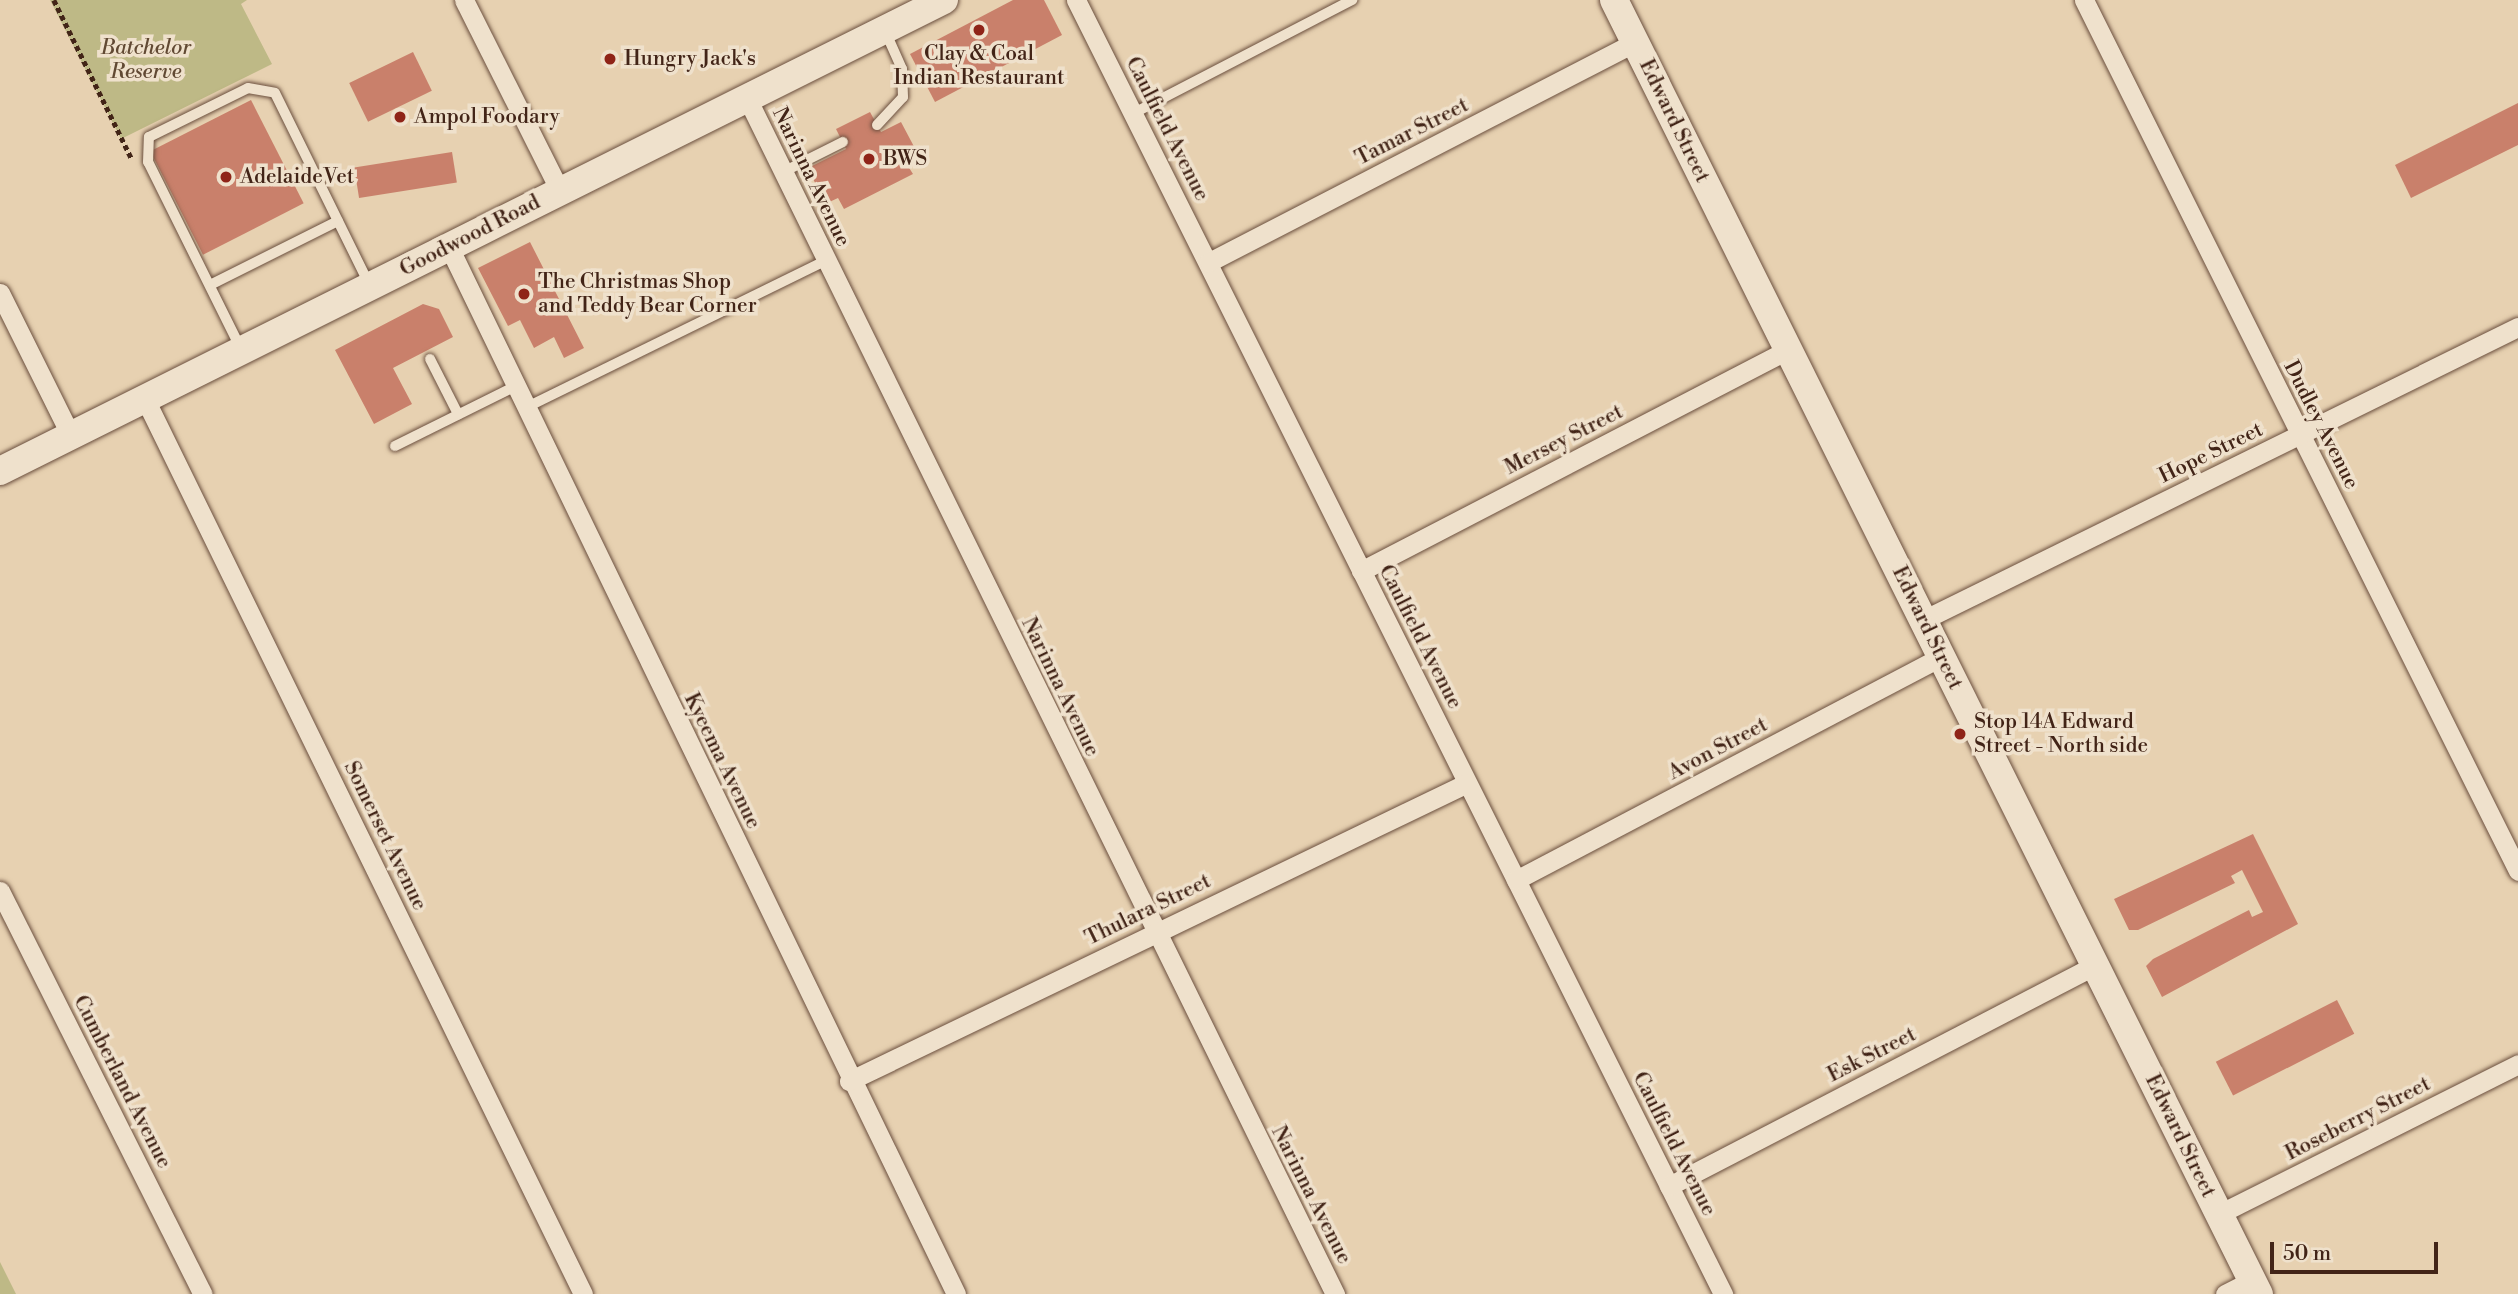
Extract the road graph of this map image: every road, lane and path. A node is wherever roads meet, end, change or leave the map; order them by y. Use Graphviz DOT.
graph roads {
  1 [pos="464,0"];
  2 [pos="1076,0"];
  3 [pos="1352,0"];
  4 [pos="1614,0"];
  5 [pos="2084,0"];
  6 [pos="942,1"];
  7 [pos="884,29"];
  8 [pos="1635,42"];
  9 [pos="747,98"];
  10 [pos="1134,113"];
  11 [pos="877,125"];
  12 [pos="843,142"];
  13 [pos="783,172"];
  14 [pos="560,191"];
  15 [pos="338,221"];
  16 [pos="449,247"];
  17 [pos="827,260"];
  18 [pos="1209,262"];
  19 [pos="209,285"];
  20 [pos="370,286"];
  21 [pos="0,293"];
  22 [pos="2518,327"];
  23 [pos="242,350"];
  24 [pos="1788,350"];
  25 [pos="430,359"];
  26 [pos="516,386"];
  27 [pos="145,399"];
  28 [pos="527,407"];
  29 [pos="458,414"];
  30 [pos="2300,435"];
  31 [pos="71,436"];
  32 [pos="395,446"];
  33 [pos="0,471"];
  34 [pos="1361,570"];
  35 [pos="1923,620"];
  36 [pos="1941,657"];
  37 [pos="1467,783"];
  38 [pos="2518,871"];
  39 [pos="1516,880"];
  40 [pos="0,891"];
  41 [pos="1154,932"];
  42 [pos="2095,965"];
  43 [pos="2518,1064"];
  44 [pos="849,1081"];
  45 [pos="1669,1185"];
  46 [pos="2219,1214"];
  47 [pos="2255,1287"];
  48 [pos="203,1294"];
  49 [pos="583,1294"];
  50 [pos="956,1294"];
  51 [pos="1335,1294"];
  52 [pos="1723,1294"];
  53 [pos="2225,1294"];
  1 -- 14 [label="street"];
  2 -- 10 [label="street, Caulfield Avenue"];
  3 -- 10 [label="lane"];
  4 -- 8 [label="street, Edward Street"];
  5 -- 30 [label="street, Dudley Avenue"];
  6 -- 7 [label="street, Goodwood Road"];
  7 -- 9 [label="street, Goodwood Road"];
  7 -- 11 [label="lane"];
  8 -- 18 [label="street, Tamar Street"];
  8 -- 24 [label="street, Edward Street"];
  9 -- 13 [label="street, Narinna Avenue"];
  9 -- 14 [label="street, Goodwood Road"];
  10 -- 18 [label="street, Caulfield Avenue"];
  12 -- 13 [label="lane"];
  13 -- 17 [label="street, Narinna Avenue"];
  14 -- 16 [label="street, Goodwood Road"];
  15 -- 19 [label="lane"];
  15 -- 19 [label="lane"];
  15 -- 20 [label="lane"];
  16 -- 20 [label="street, Goodwood Road"];
  16 -- 26 [label="street, Kyeema Avenue"];
  17 -- 28 [label="lane"];
  17 -- 41 [label="street, Narinna Avenue"];
  18 -- 34 [label="street, Caulfield Avenue"];
  19 -- 23 [label="lane"];
  20 -- 23 [label="street, Goodwood Road"];
  21 -- 31 [label="street"];
  22 -- 30 [label="street, Hope Street"];
  23 -- 27 [label="street, Goodwood Road"];
  24 -- 34 [label="street, Mersey Street"];
  24 -- 35 [label="street, Edward Street"];
  25 -- 29 [label="lane"];
  26 -- 28 [label="street, Kyeema Avenue"];
  26 -- 29 [label="lane"];
  27 -- 31 [label="street, Goodwood Road"];
  27 -- 49 [label="street, Somerset Avenue"];
  28 -- 44 [label="street, Kyeema Avenue"];
  29 -- 32 [label="lane"];
  30 -- 35 [label="street, Hope Street"];
  30 -- 38 [label="street, Dudley Avenue"];
  31 -- 33 [label="street, Goodwood Road"];
  34 -- 37 [label="street, Caulfield Avenue"];
  35 -- 36 [label="street, Edward Street"];
  36 -- 39 [label="street, Avon Street"];
  36 -- 42 [label="street, Edward Street"];
  37 -- 39 [label="street, Caulfield Avenue"];
  37 -- 41 [label="street, Thulara Street"];
  39 -- 45 [label="street, Caulfield Avenue"];
  40 -- 48 [label="street, Cumberland Avenue"];
  41 -- 44 [label="street, Thulara Street"];
  41 -- 51 [label="street, Narinna Avenue"];
  42 -- 45 [label="street, Esk Street"];
  42 -- 46 [label="street, Edward Street"];
  43 -- 46 [label="street, Roseberry Street"];
  44 -- 50 [label="street, Kyeema Avenue"];
  45 -- 52 [label="street, Caulfield Avenue"];
  46 -- 47 [label="street, Edward Street"];
  47 -- 53 [label="street"];
}
